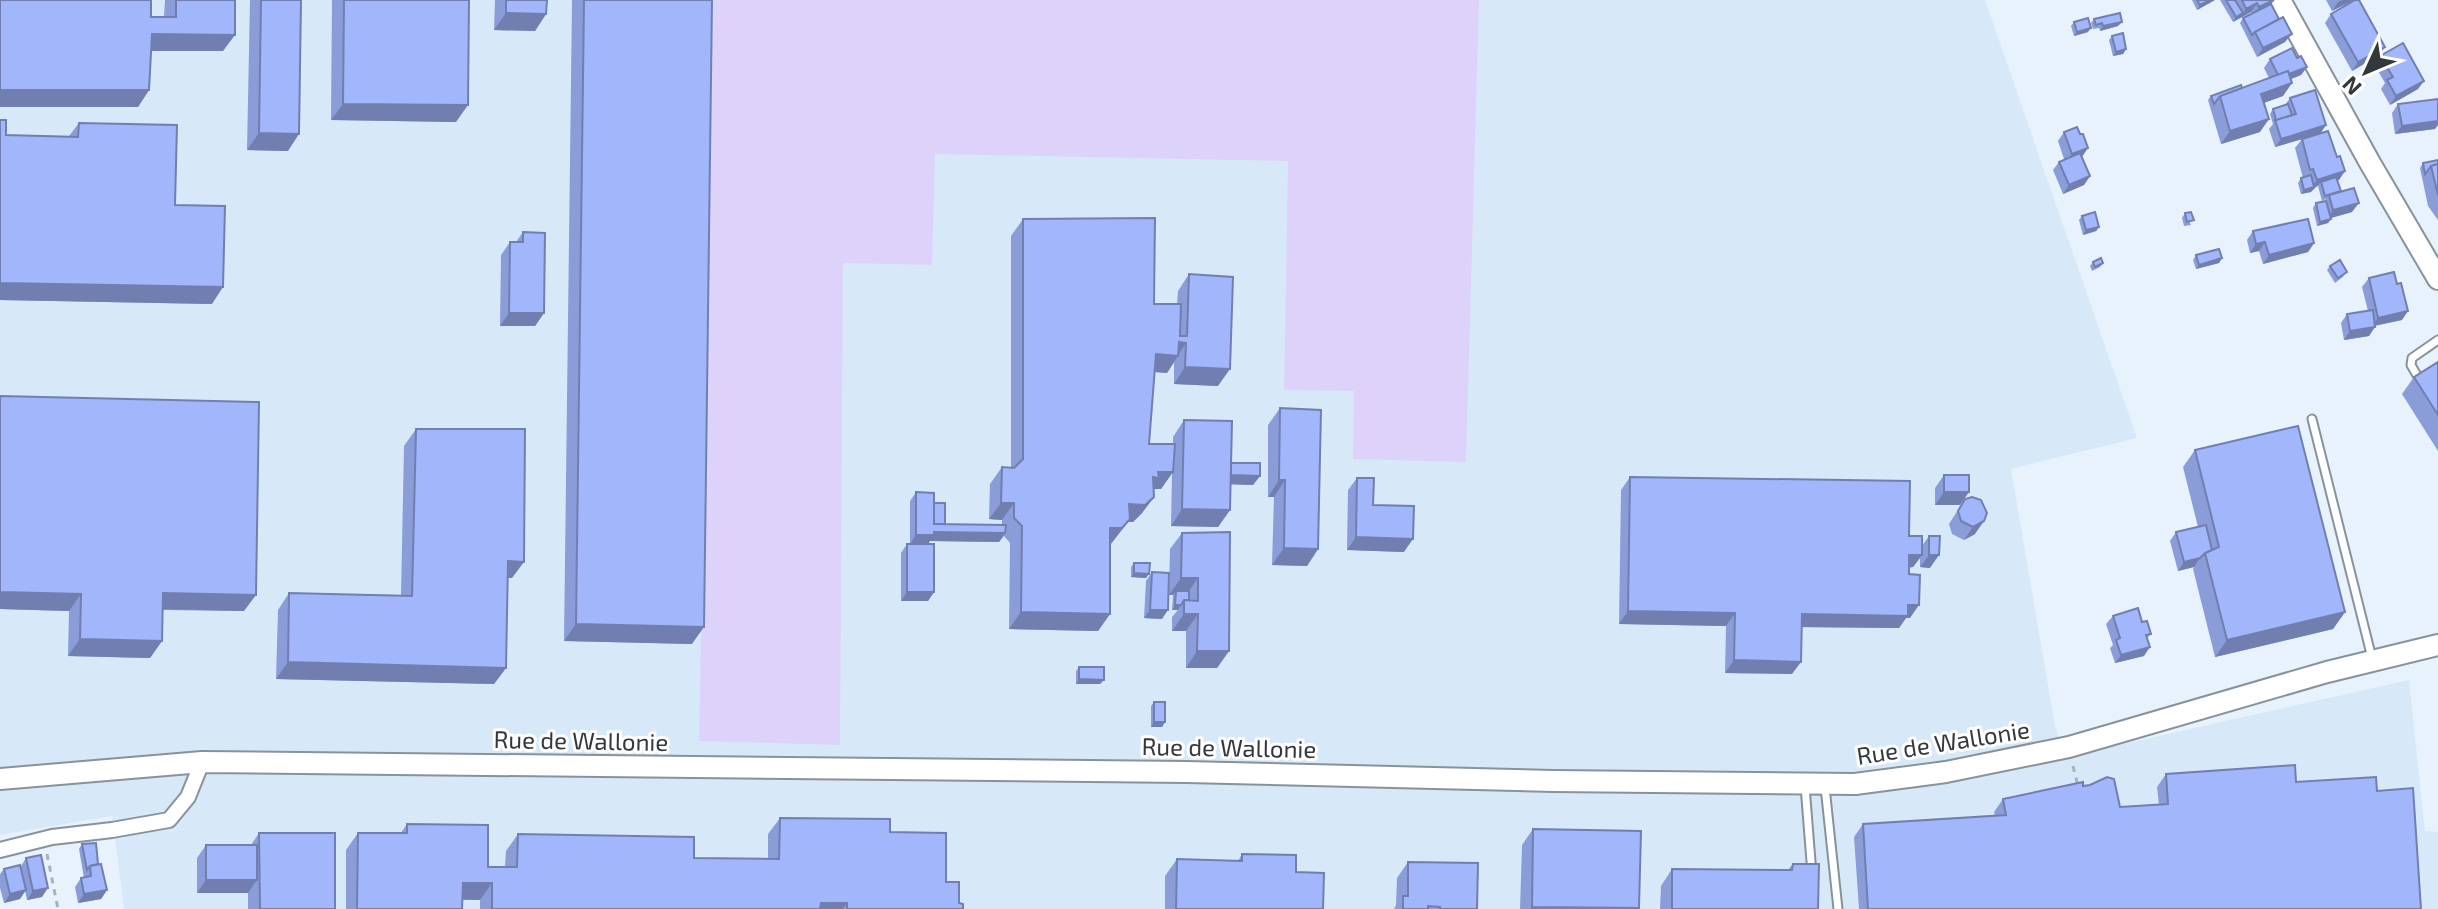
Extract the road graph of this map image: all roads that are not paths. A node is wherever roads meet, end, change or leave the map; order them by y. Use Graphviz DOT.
graph roads {
  1 [pos="2280,0"];
  2 [pos="2438,279"];
  3 [pos="2438,340"];
  4 [pos="2418,377"];
  5 [pos="2312,419"];
  6 [pos="2438,645"];
  7 [pos="2372,660"];
  8 [pos="202,762"];
  9 [pos="1,779"];
  10 [pos="1814,784"];
  11 [pos="0,850"];
  12 [pos="1813,878"];
  13 [pos="1838,909"];
  1 -- 2 [label="street"];
  3 -- 4 [label="lane"];
  5 -- 7 [label="lane"];
  6 -- 7 [label="street, Rue de Wallonie"];
  7 -- 10 [label="street, Rue de Wallonie"];
  8 -- 9 [label="street, Rue de Wallonie"];
  8 -- 10 [label="street, Rue de Wallonie"];
  8 -- 11 [label="street"];
  10 -- 12 [label="lane"];
  10 -- 13 [label="lane"];
}
